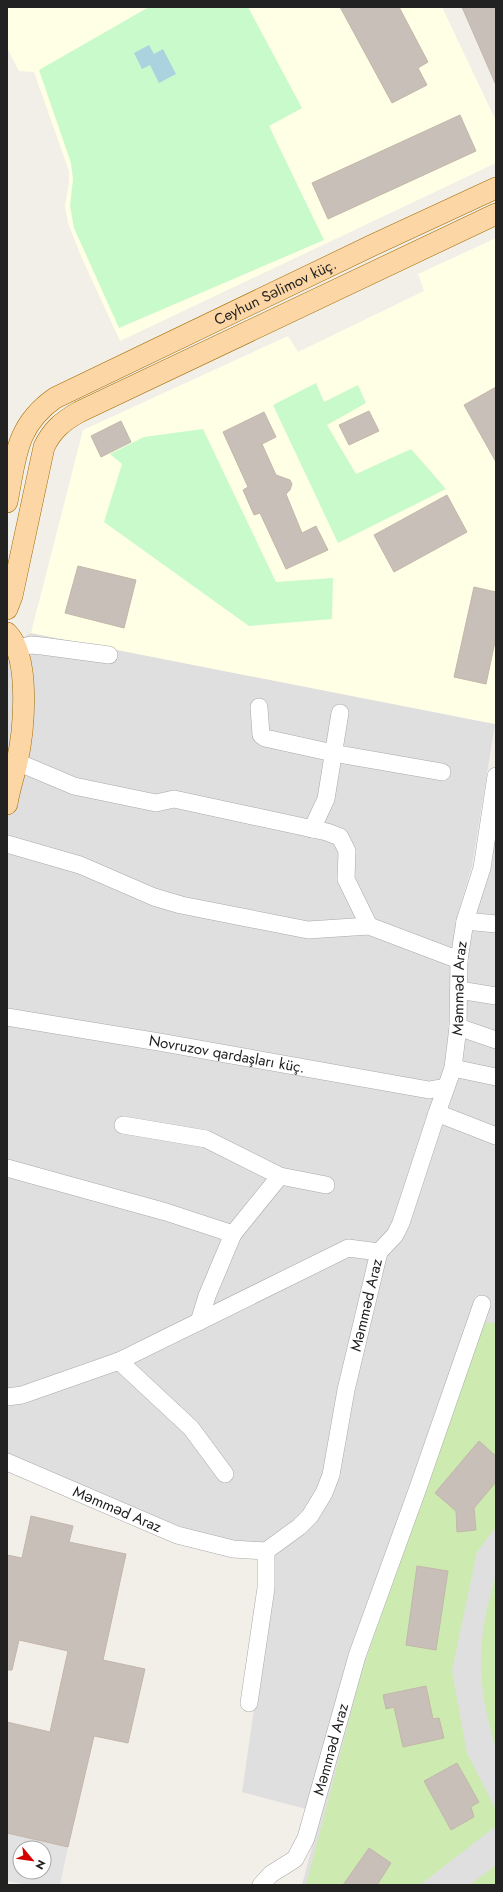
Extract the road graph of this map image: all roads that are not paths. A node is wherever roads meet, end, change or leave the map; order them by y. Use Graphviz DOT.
graph roads {
  1 [pos="496,188"];
  2 [pos="496,214"];
  3 [pos="126,363"];
  4 [pos="137,385"];
  5 [pos="9,480"];
  6 [pos="7,502"];
  7 [pos="7,609"];
  8 [pos="12,640"];
  9 [pos="109,655"];
  10 [pos="259,706"];
  11 [pos="340,713"];
  12 [pos="333,754"];
  13 [pos="17,762"];
  14 [pos="442,772"];
  15 [pos="496,776"];
  16 [pos="8,795"];
  17 [pos="312,829"];
  18 [pos="7,844"];
  19 [pos="489,867"];
  20 [pos="465,921"];
  21 [pos="496,924"];
  22 [pos="369,926"];
  23 [pos="459,960"];
  24 [pos="459,990"];
  25 [pos="496,996"];
  26 [pos="7,1017"];
  27 [pos="458,1027"];
  28 [pos="496,1040"];
  29 [pos="453,1068"];
  30 [pos="496,1077"];
  31 [pos="446,1087"];
  32 [pos="437,1113"];
  33 [pos="123,1125"];
  34 [pos="496,1136"];
  35 [pos="7,1168"];
  36 [pos="280,1176"];
  37 [pos="326,1185"];
  38 [pos="233,1234"];
  39 [pos="379,1252"];
  40 [pos="482,1304"];
  41 [pos="199,1322"];
  42 [pos="118,1361"];
  43 [pos="7,1397"];
  44 [pos="7,1462"];
  45 [pos="225,1474"];
  46 [pos="266,1551"];
  47 [pos="249,1703"];
  48 [pos="261,1885"];
  1 -- 3 [label="main road, Ceyhun Səlimov küç."];
  2 -- 4 [label="main road, Ceyhun Səlimov küç."];
  3 -- 4 [label="main road"];
  3 -- 5 [label="main road, Ceyhun Səlimov küç."];
  4 -- 7 [label="main road, Ceyhun Səlimov küç."];
  5 -- 6 [label="main road, Ceyhun Səlimov küç."];
  8 -- 9 [label="street"];
  8 -- 13 [label="main road"];
  10 -- 12 [label="street"];
  11 -- 12 [label="street"];
  12 -- 14 [label="street"];
  12 -- 17 [label="street"];
  13 -- 16 [label="main road"];
  13 -- 17 [label="street"];
  15 -- 19 [label="street, Məmməd Araz"];
  17 -- 22 [label="street"];
  18 -- 22 [label="street"];
  19 -- 20 [label="street, Məmməd Araz"];
  20 -- 21 [label="street"];
  20 -- 23 [label="street, Məmməd Araz"];
  22 -- 23 [label="street"];
  23 -- 24 [label="street, Məmməd Araz"];
  24 -- 25 [label="street"];
  24 -- 27 [label="street, Məmməd Araz"];
  26 -- 31 [label="street, Novruzov qardaşları küç."];
  27 -- 28 [label="street"];
  27 -- 29 [label="street, Məmməd Araz"];
  29 -- 30 [label="street"];
  29 -- 31 [label="street, Məmməd Araz"];
  31 -- 32 [label="street, Məmməd Araz"];
  32 -- 34 [label="street"];
  32 -- 39 [label="street, Məmməd Araz"];
  33 -- 36 [label="street"];
  35 -- 38 [label="street"];
  36 -- 37 [label="street"];
  36 -- 38 [label="street"];
  38 -- 41 [label="street"];
  39 -- 41 [label="street"];
  39 -- 46 [label="street, Məmməd Araz"];
  40 -- 48 [label="street, Məmməd Araz"];
  41 -- 42 [label="street"];
  42 -- 43 [label="street"];
  42 -- 45 [label="street"];
  44 -- 46 [label="street, Məmməd Araz"];
  46 -- 47 [label="street"];
}
